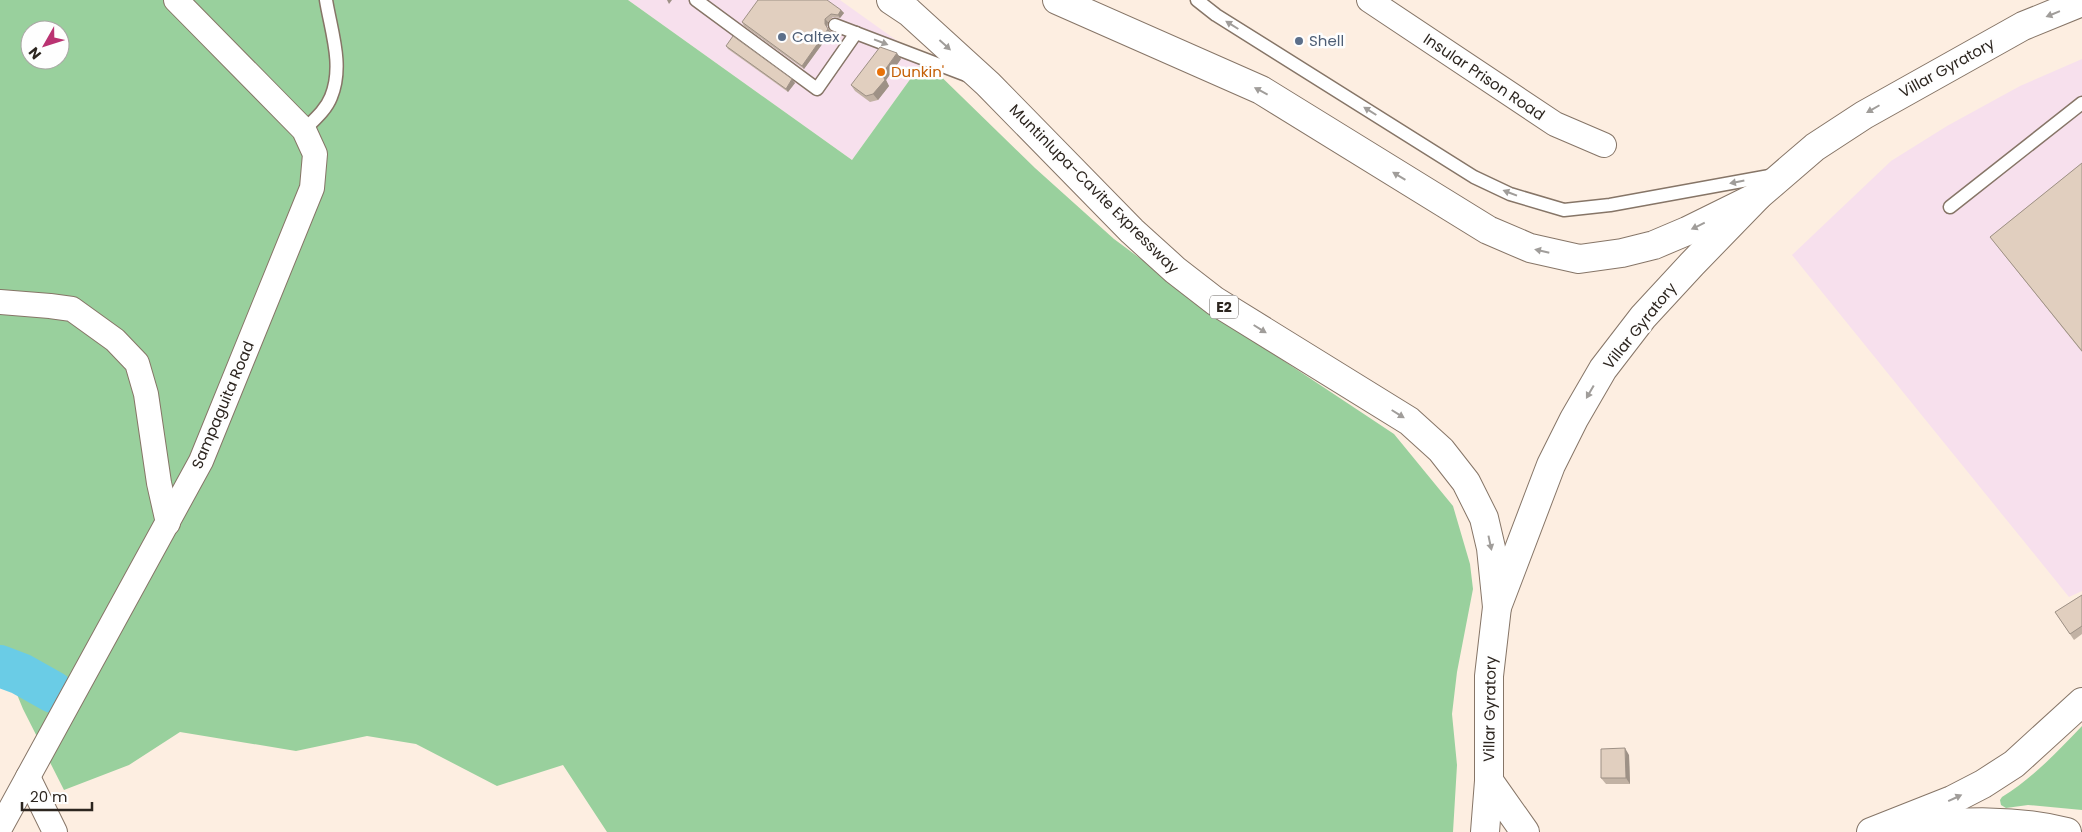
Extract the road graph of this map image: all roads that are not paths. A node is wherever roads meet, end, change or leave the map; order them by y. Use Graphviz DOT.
graph roads {
  1 [pos="176,0"];
  2 [pos="326,0"];
  3 [pos="696,0"];
  4 [pos="892,0"];
  5 [pos="1056,0"];
  6 [pos="1197,0"];
  7 [pos="1369,0"];
  8 [pos="2082,2"];
  9 [pos="836,25"];
  10 [pos="856,33"];
  11 [pos="988,84"];
  12 [pos="2082,103"];
  13 [pos="304,130"];
  14 [pos="1604,145"];
  15 [pos="1785,173"];
  16 [pos="1758,196"];
  17 [pos="1950,207"];
  18 [pos="0,302"];
  19 [pos="168,522"];
  20 [pos="1497,607"];
  21 [pos="2082,702"];
  22 [pos="28,777"];
  23 [pos="1489,781"];
  24 [pos="0,828"];
  25 [pos="1874,831"];
  26 [pos="55,832"];
  27 [pos="1485,832"];
  28 [pos="1525,832"];
  29 [pos="2067,832"];
  1 -- 13 [label="street, Sampaguita Road"];
  2 -- 13 [label="lane"];
  3 -- 10 [label="lane"];
  4 -- 11 [label="main road, Muntinlupa-Cavite Expressway / E2, one-way"];
  16 -- 5 [label="main road, one-way"];
  15 -- 6 [label="lane, one-way"];
  7 -- 14 [label="street, Insular Prison Road"];
  8 -- 15 [label="main road, Villar Gyratory, one-way"];
  9 -- 10 [label="lane"];
  10 -- 11 [label="lane, one-way"];
  11 -- 20 [label="main road, Muntinlupa-Cavite Expressway / E2, one-way"];
  12 -- 17 [label="lane"];
  13 -- 19 [label="street, Sampaguita Road"];
  15 -- 16 [label="main road, Villar Gyratory"];
  16 -- 20 [label="main road, Villar Gyratory, one-way"];
  18 -- 19 [label="street"];
  19 -- 22 [label="street, Sampaguita Road"];
  20 -- 23 [label="main road, Villar Gyratory"];
  25 -- 21 [label="main road, one-way"];
  22 -- 24 [label="street, Sampaguita Road"];
  22 -- 26 [label="street"];
  23 -- 27 [label="main road"];
  23 -- 28 [label="main road, Villar Gyratory"];
  25 -- 29 [label="main road"];
}
